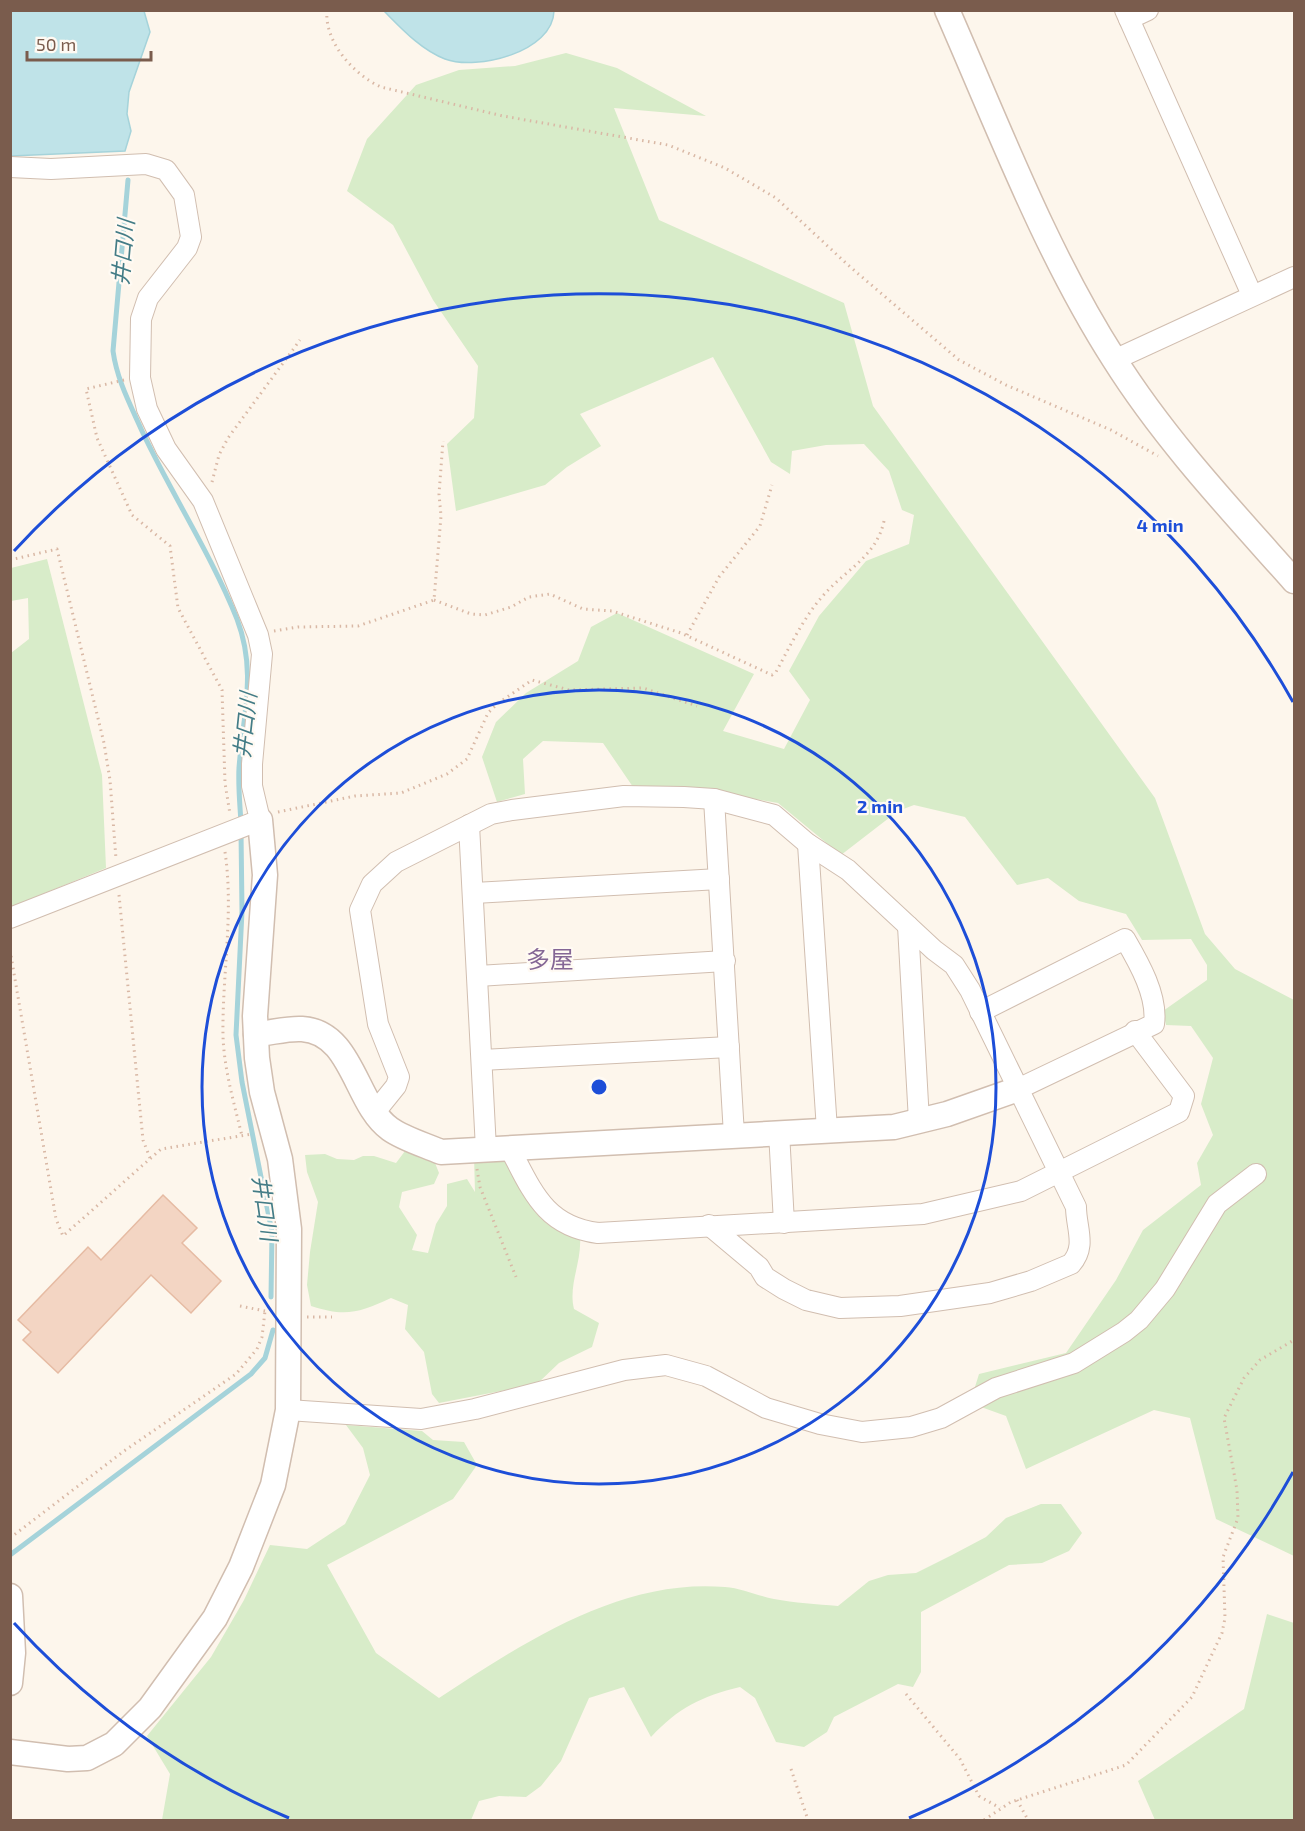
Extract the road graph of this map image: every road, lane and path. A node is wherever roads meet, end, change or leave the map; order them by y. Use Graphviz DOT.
graph roads {
  1 [pos="327,10"];
  2 [pos="946,10"];
  3 [pos="1148,10"];
  4 [pos="1127,15"];
  5 [pos="10,167"];
  6 [pos="1294,277"];
  7 [pos="1252,295"];
  8 [pos="300,339"];
  9 [pos="1114,360"];
  10 [pos="140,376"];
  11 [pos="443,441"];
  12 [pos="1162,459"];
  13 [pos="772,485"];
  14 [pos="203,501"];
  15 [pos="884,521"];
  16 [pos="10,560"];
  17 [pos="1292,574"];
  18 [pos="434,600"];
  19 [pos="258,635"];
  20 [pos="687,635"];
  21 [pos="697,706"];
  22 [pos="714,799"];
  23 [pos="260,820"];
  24 [pos="469,825"];
  25 [pos="227,833"];
  26 [pos="808,844"];
  27 [pos="117,877"];
  28 [pos="719,879"];
  29 [pos="474,893"];
  30 [pos="10,918"];
  31 [pos="908,926"];
  32 [pos="10,950"];
  33 [pos="725,961"];
  34 [pos="478,976"];
  35 [pos="18,992"];
  36 [pos="10,993"];
  37 [pos="980,1012"];
  38 [pos="1135,1031"];
  39 [pos="256,1034"];
  40 [pos="729,1047"];
  41 [pos="482,1060"];
  42 [pos="1018,1089"];
  43 [pos="375,1112"];
  44 [pos="919,1121"];
  45 [pos="272,1130"];
  46 [pos="827,1130"];
  47 [pos="779,1132"];
  48 [pos="734,1135"];
  49 [pos="242,1136"];
  50 [pos="491,1148"];
  51 [pos="150,1158"];
  52 [pos="1059,1173"];
  53 [pos="1256,1174"];
  54 [pos="784,1223"];
  55 [pos="709,1225"];
  56 [pos="516,1277"];
  57 [pos="240,1306"];
  58 [pos="265,1311"];
  59 [pos="289,1312"];
  60 [pos="332,1317"];
  61 [pos="1294,1340"];
  62 [pos="288,1410"];
  63 [pos="10,1538"];
  64 [pos="10,1596"];
  65 [pos="10,1683"];
  66 [pos="906,1694"];
  67 [pos="10,1752"];
  68 [pos="792,1769"];
  69 [pos="1017,1800"];
  70 [pos="1000,1808"];
  71 [pos="807,1820"];
  72 [pos="984,1821"];
  73 [pos="1028,1821"];
  1 -- 12 [label="path"];
  2 -- 9 [label="street"];
  3 -- 4 [label="street"];
  4 -- 7 [label="street"];
  5 -- 10 [label="street"];
  6 -- 7 [label="street"];
  7 -- 9 [label="street"];
  8 -- 14 [label="path"];
  9 -- 17 [label="street"];
  10 -- 14 [label="street"];
  10 -- 25 [label="path"];
  11 -- 18 [label="path"];
  13 -- 20 [label="path"];
  14 -- 19 [label="street"];
  15 -- 20 [label="path"];
  16 -- 27 [label="path"];
  18 -- 19 [label="path"];
  18 -- 20 [label="path"];
  19 -- 23 [label="street"];
  21 -- 23 [label="path"];
  22 -- 24 [label="street"];
  22 -- 26 [label="street"];
  22 -- 28 [label="street"];
  23 -- 25 [label="street"];
  23 -- 39 [label="street"];
  24 -- 29 [label="street"];
  24 -- 43 [label="street"];
  25 -- 27 [label="street"];
  25 -- 49 [label="path"];
  26 -- 31 [label="street"];
  26 -- 46 [label="street"];
  27 -- 30 [label="street"];
  27 -- 51 [label="path"];
  28 -- 29 [label="street"];
  28 -- 33 [label="street"];
  29 -- 34 [label="street"];
  31 -- 37 [label="street"];
  31 -- 44 [label="street"];
  32 -- 35 [label="path"];
  33 -- 34 [label="street"];
  33 -- 40 [label="street"];
  34 -- 41 [label="street"];
  35 -- 36 [label="path"];
  35 -- 51 [label="path"];
  37 -- 38 [label="street"];
  37 -- 42 [label="street"];
  38 -- 42 [label="street"];
  38 -- 52 [label="street"];
  39 -- 43 [label="street"];
  39 -- 45 [label="street"];
  40 -- 41 [label="street"];
  40 -- 48 [label="street"];
  41 -- 50 [label="street"];
  42 -- 44 [label="street"];
  42 -- 52 [label="street"];
  43 -- 50 [label="street"];
  44 -- 46 [label="street"];
  45 -- 49 [label="path"];
  45 -- 59 [label="street"];
  46 -- 47 [label="street"];
  47 -- 48 [label="street"];
  47 -- 54 [label="street"];
  48 -- 50 [label="street"];
  49 -- 51 [label="path"];
  50 -- 55 [label="street"];
  50 -- 56 [label="path"];
  52 -- 54 [label="street"];
  52 -- 55 [label="street"];
  53 -- 62 [label="street"];
  54 -- 55 [label="street"];
  57 -- 58 [label="path"];
  58 -- 59 [label="path"];
  58 -- 63 [label="path"];
  59 -- 60 [label="path"];
  59 -- 62 [label="street"];
  61 -- 69 [label="path"];
  62 -- 67 [label="street"];
  64 -- 65 [label="street"];
  66 -- 70 [label="path"];
  68 -- 71 [label="path"];
  69 -- 70 [label="path"];
  69 -- 73 [label="path"];
  70 -- 72 [label="path"];
}
